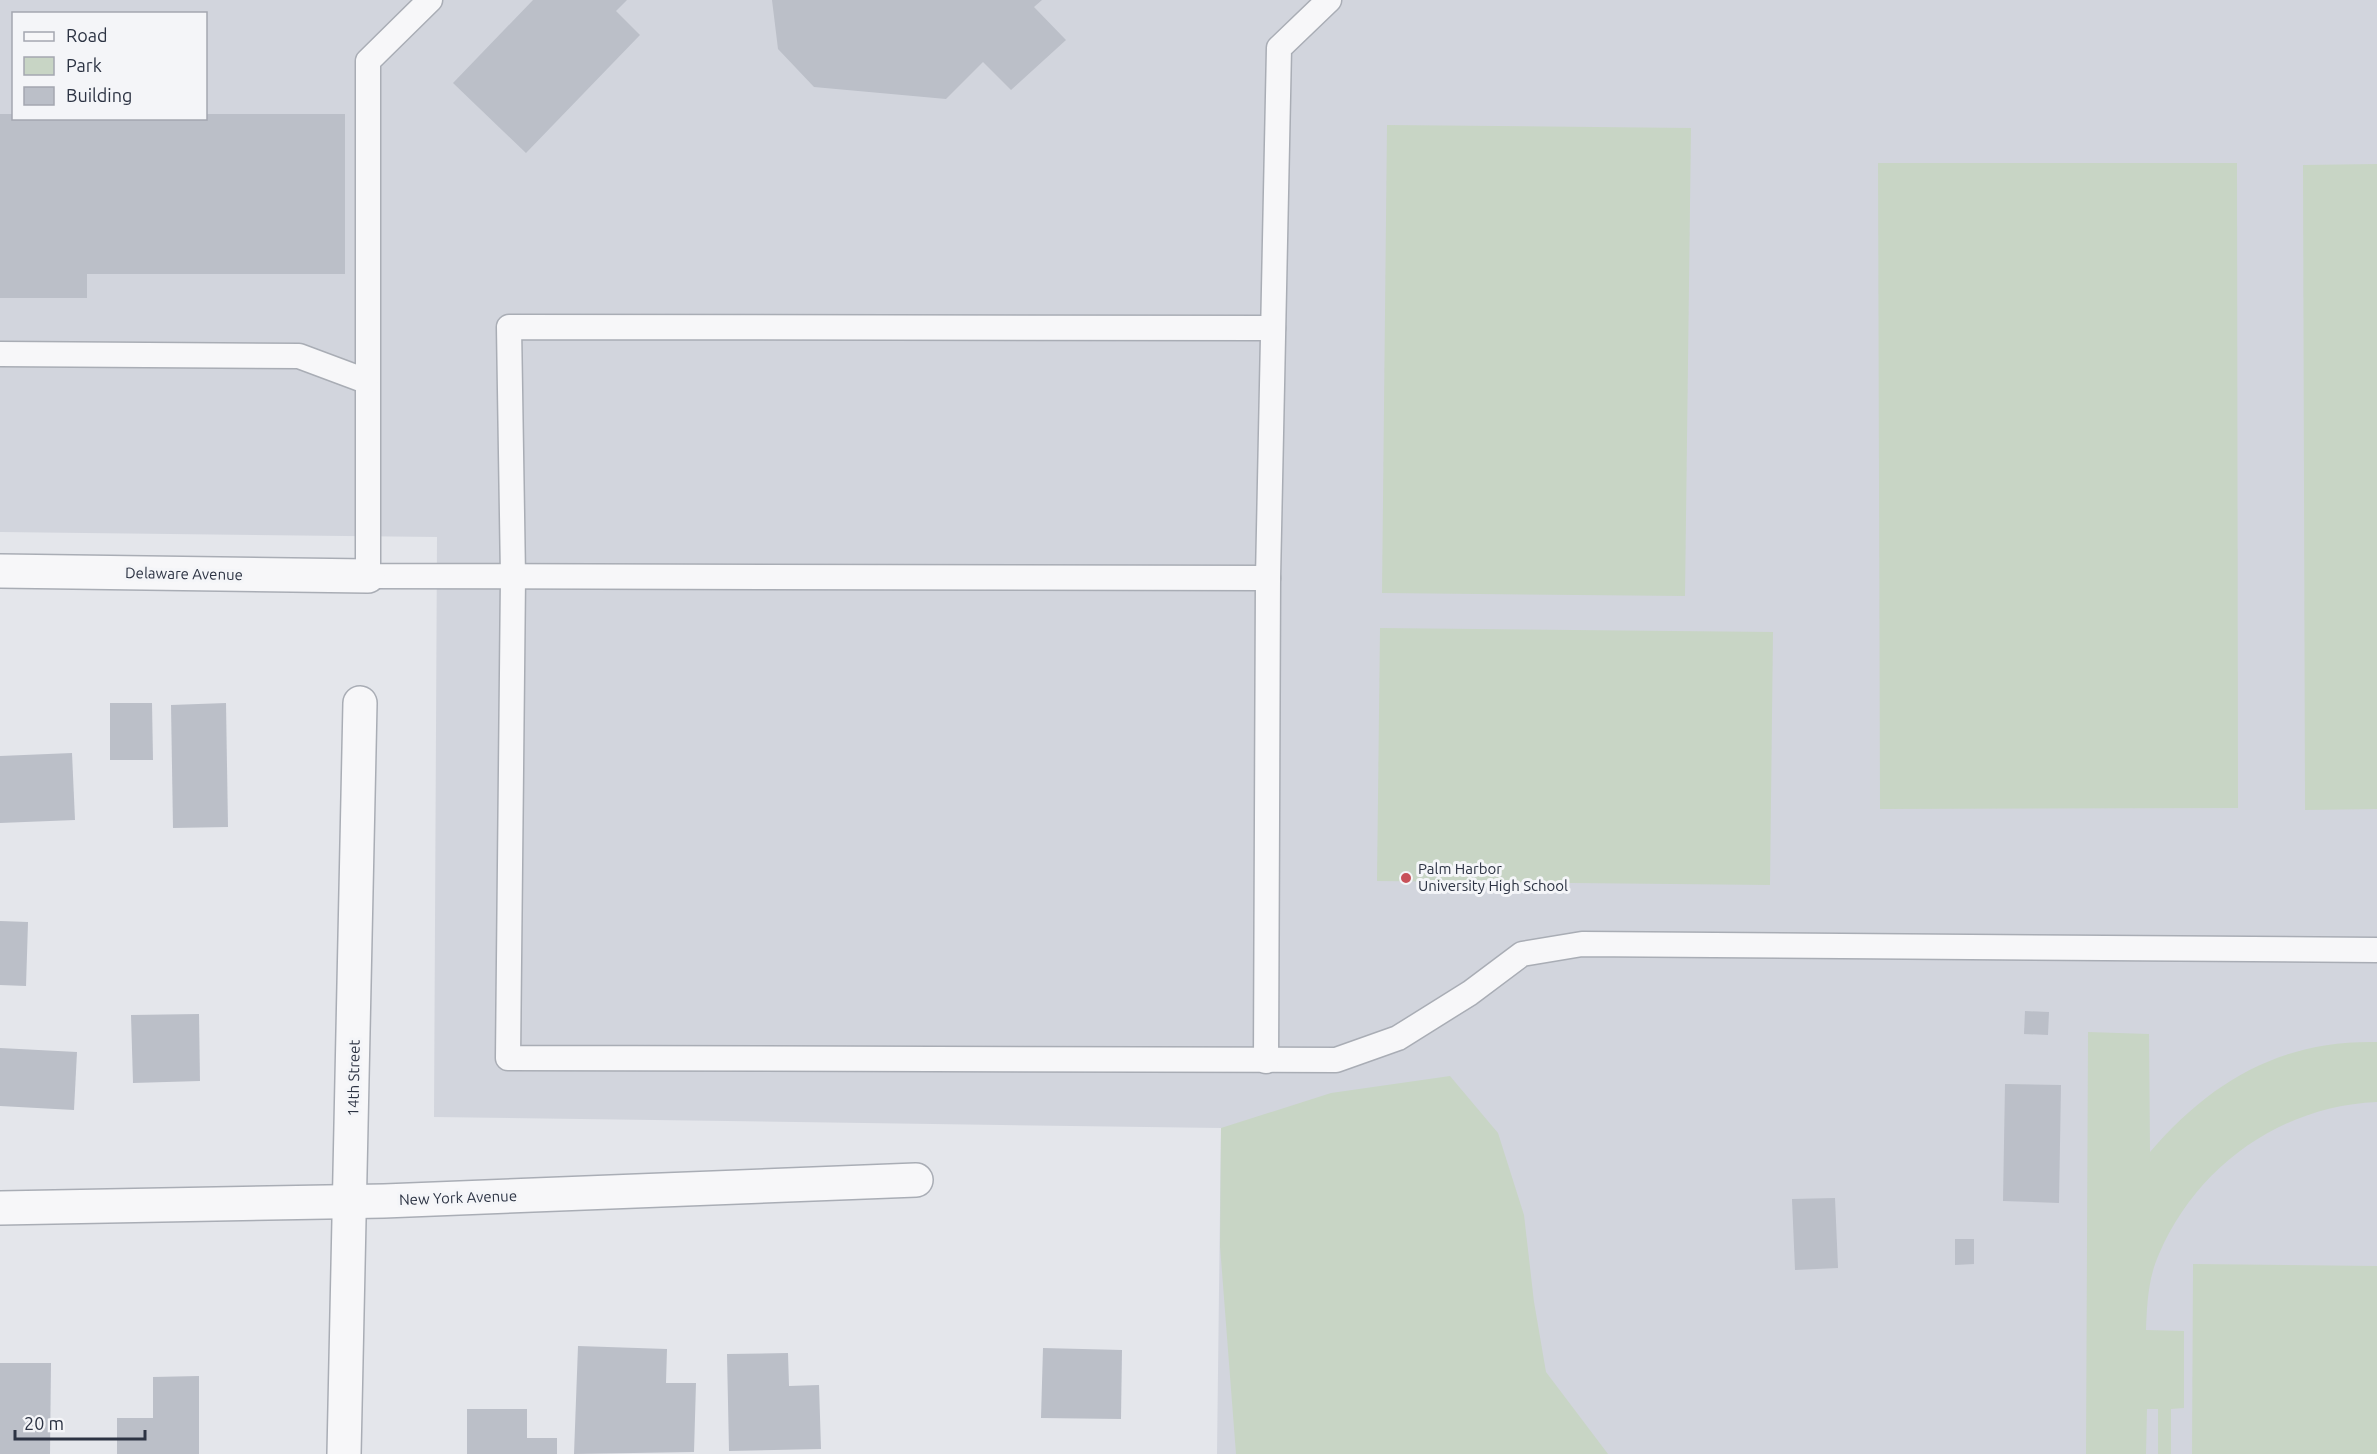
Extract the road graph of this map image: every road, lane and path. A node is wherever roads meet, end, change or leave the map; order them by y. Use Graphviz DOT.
graph roads {
  1 [pos="430,0"];
  2 [pos="1329,0"];
  3 [pos="1273,328"];
  4 [pos="0,354"];
  5 [pos="366,381"];
  6 [pos="0,571"];
  7 [pos="368,576"];
  8 [pos="513,577"];
  9 [pos="1268,578"];
  10 [pos="360,703"];
  11 [pos="2377,950"];
  12 [pos="1266,1061"];
  13 [pos="916,1180"];
  14 [pos="351,1202"];
  15 [pos="0,1208"];
  16 [pos="344,1454"];
  1 -- 5 [label="lane"];
  2 -- 3 [label="lane"];
  3 -- 8 [label="lane"];
  3 -- 9 [label="lane"];
  4 -- 5 [label="lane"];
  5 -- 7 [label="lane"];
  6 -- 7 [label="street, Delaware Avenue"];
  7 -- 8 [label="lane"];
  8 -- 9 [label="lane"];
  8 -- 12 [label="lane"];
  9 -- 12 [label="lane"];
  10 -- 14 [label="street, 14th Street"];
  11 -- 12 [label="lane"];
  13 -- 14 [label="street, New York Avenue"];
  14 -- 15 [label="street, New York Avenue"];
  14 -- 16 [label="street, 14th Street"];
}
